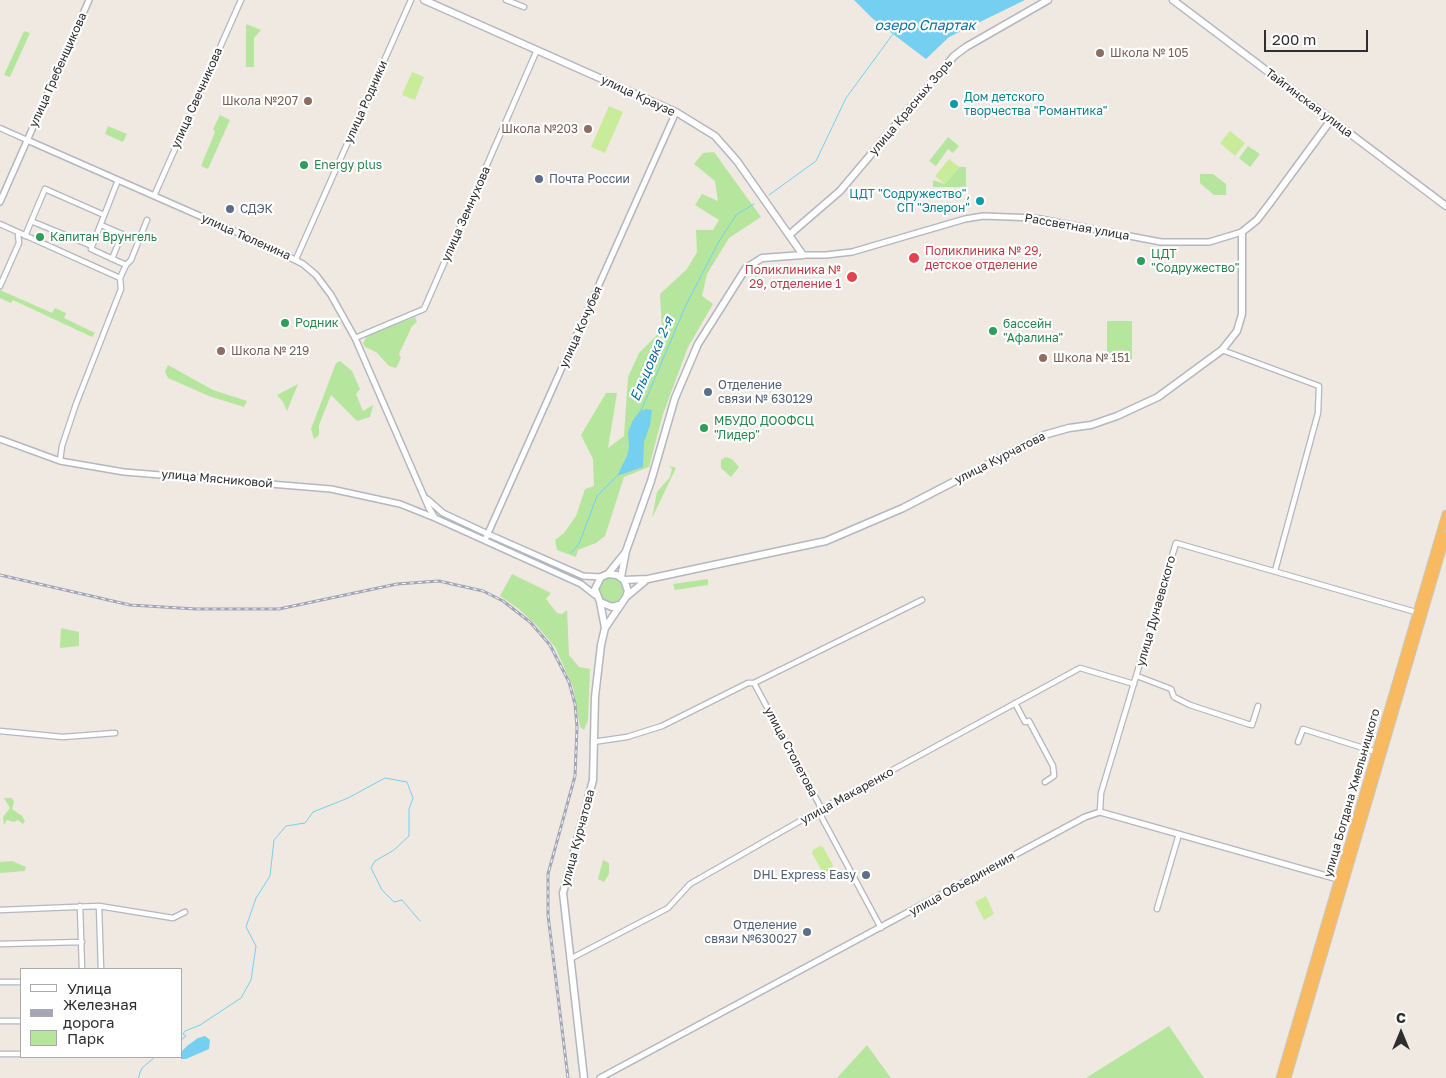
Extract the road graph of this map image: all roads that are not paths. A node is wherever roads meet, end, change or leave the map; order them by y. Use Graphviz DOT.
graph roads {
  1 [pos="89,0"];
  2 [pos="241,0"];
  3 [pos="411,0"];
  4 [pos="424,0"];
  5 [pos="506,0"];
  6 [pos="1048,0"];
  7 [pos="1173,0"];
  8 [pos="524,7"];
  9 [pos="537,50"];
  10 [pos="676,112"];
  11 [pos="1331,120"];
  12 [pos="0,128"];
  13 [pos="28,140"];
  14 [pos="118,180"];
  15 [pos="154,196"];
  16 [pos="0,202"];
  17 [pos="1446,206"];
  18 [pos="104,215"];
  19 [pos="147,220"];
  20 [pos="31,221"];
  21 [pos="0,224"];
  22 [pos="101,224"];
  23 [pos="1242,232"];
  24 [pos="18,235"];
  25 [pos="790,235"];
  26 [pos="25,236"];
  27 [pos="92,246"];
  28 [pos="802,255"];
  29 [pos="112,258"];
  30 [pos="296,260"];
  31 [pos="126,265"];
  32 [pos="120,278"];
  33 [pos="0,286"];
  34 [pos="355,338"];
  35 [pos="1222,350"];
  36 [pos="0,439"];
  37 [pos="60,461"];
  38 [pos="425,497"];
  39 [pos="1446,514"];
  40 [pos="435,518"];
  41 [pos="488,534"];
  42 [pos="1446,536"];
  43 [pos="485,540"];
  44 [pos="626,551"];
  45 [pos="1275,570"];
  46 [pos="604,576"];
  47 [pos="623,579"];
  48 [pos="648,579"];
  49 [pos="595,595"];
  50 [pos="626,597"];
  51 [pos="922,600"];
  52 [pos="600,602"];
  53 [pos="619,605"];
  54 [pos="1420,614"];
  55 [pos="605,628"];
  56 [pos="1137,676"];
  57 [pos="754,683"];
  58 [pos="1134,684"];
  59 [pos="1015,703"];
  60 [pos="1258,706"];
  61 [pos="0,731"];
  62 [pos="115,733"];
  63 [pos="594,742"];
  64 [pos="1298,742"];
  65 [pos="1376,752"];
  66 [pos="1045,782"];
  67 [pos="821,809"];
  68 [pos="1100,812"];
  69 [pos="1179,834"];
  70 [pos="1342,880"];
  71 [pos="80,906"];
  72 [pos="99,906"];
  73 [pos="1157,909"];
  74 [pos="0,910"];
  75 [pos="186,912"];
  76 [pos="881,928"];
  77 [pos="82,942"];
  78 [pos="0,944"];
  79 [pos="570,959"];
  80 [pos="82,968"];
  81 [pos="101,968"];
  82 [pos="0,982"];
  83 [pos="20,982"];
  84 [pos="0,1021"];
  85 [pos="20,1021"];
  86 [pos="1294,1043"];
  87 [pos="0,1054"];
  88 [pos="20,1054"];
  89 [pos="584,1078"];
  90 [pos="600,1078"];
  91 [pos="1280,1078"];
  92 [pos="1287,1078"];
  1 -- 13 [label="street, улица Гребенщикова"];
  2 -- 15 [label="street, улица Свечникова"];
  3 -- 30 [label="street, улица Родники"];
  4 -- 9 [label="main road, улица Краузе"];
  5 -- 8 [label="street"];
  6 -- 25 [label="main road, улица Красных Зорь"];
  7 -- 11 [label="main road, Тайгинская улица"];
  9 -- 10 [label="main road, улица Краузе"];
  9 -- 34 [label="street, улица Земнухова"];
  10 -- 25 [label="main road, улица Краузе"];
  10 -- 41 [label="street, улица Кочубея"];
  11 -- 17 [label="main road, Тайгинская улица"];
  11 -- 23 [label="main road, Рассветная улица"];
  12 -- 13 [label="street, улица Тюленина"];
  13 -- 14 [label="street, улица Тюленина"];
  13 -- 16 [label="street, улица Гребенщикова"];
  14 -- 15 [label="street, улица Тюленина"];
  14 -- 18 [label="street"];
  15 -- 30 [label="street, улица Тюленина"];
  18 -- 20 [label="street"];
  18 -- 22 [label="street"];
  19 -- 31 [label="street"];
  20 -- 26 [label="street"];
  20 -- 27 [label="street"];
  21 -- 26 [label="street"];
  22 -- 27 [label="street"];
  22 -- 29 [label="street"];
  23 -- 28 [label="street, Рассветная улица"];
  23 -- 35 [label="main road, улица Курчатова"];
  24 -- 33 [label="street"];
  25 -- 28 [label="main road, улица Краузе"];
  26 -- 32 [label="street"];
  27 -- 29 [label="street"];
  28 -- 44 [label="main road"];
  29 -- 31 [label="street"];
  30 -- 34 [label="street, улица Тюленина"];
  31 -- 32 [label="street"];
  32 -- 37 [label="street"];
  34 -- 38 [label="street, улица Тюленина"];
  35 -- 45 [label="street"];
  35 -- 48 [label="main road, улица Курчатова"];
  36 -- 37 [label="street, улица Мясниковой"];
  37 -- 40 [label="street, улица Мясниковой"];
  38 -- 40 [label="street"];
  38 -- 41 [label="street"];
  39 -- 54 [label="highway, улица Богдана Хмельницкого"];
  40 -- 43 [label="street, улица Мясниковой"];
  41 -- 43 [label="street, улица Кочубея"];
  41 -- 46 [label="street"];
  42 -- 54 [label="highway, улица Богдана Хмельницкого"];
  43 -- 49 [label="street, улица Мясниковой"];
  44 -- 46 [label="main road"];
  44 -- 47 [label="main road"];
  45 -- 54 [label="street, улица Дунаевского"];
  45 -- 56 [label="street, улица Дунаевского"];
  46 -- 47 [label="main road"];
  46 -- 49 [label="main road"];
  47 -- 48 [label="main road, улица Курчатова"];
  47 -- 50 [label="main road"];
  48 -- 50 [label="main road"];
  49 -- 52 [label="main road"];
  50 -- 53 [label="main road"];
  51 -- 57 [label="street"];
  52 -- 53 [label="main road"];
  52 -- 55 [label="main road, улица Курчатова"];
  53 -- 55 [label="main road, улица Курчатова"];
  54 -- 65 [label="highway, улица Богдана Хмельницкого"];
  54 -- 70 [label="highway, улица Богдана Хмельницкого"];
  55 -- 63 [label="main road, улица Курчатова"];
  56 -- 58 [label="street, улица Дунаевского"];
  56 -- 60 [label="street"];
  57 -- 63 [label="street"];
  57 -- 67 [label="street, улица Столетова"];
  58 -- 59 [label="street, улица Макаренко"];
  58 -- 68 [label="street, улица Дунаевского"];
  59 -- 66 [label="street"];
  59 -- 67 [label="street, улица Макаренко"];
  61 -- 62 [label="street"];
  63 -- 79 [label="main road, улица Курчатова"];
  64 -- 65 [label="street"];
  65 -- 70 [label="highway, улица Богдана Хмельницкого"];
  67 -- 76 [label="street, улица Столетова"];
  67 -- 79 [label="street, улица Макаренко"];
  68 -- 69 [label="street"];
  68 -- 76 [label="street, улица Объединения"];
  69 -- 70 [label="street"];
  69 -- 73 [label="street"];
  70 -- 86 [label="highway, улица Богдана Хмельницкого"];
  71 -- 72 [label="street"];
  71 -- 74 [label="street"];
  71 -- 77 [label="street"];
  72 -- 75 [label="street"];
  72 -- 81 [label="street"];
  76 -- 90 [label="street, улица Объединения"];
  77 -- 78 [label="street"];
  77 -- 80 [label="street"];
  79 -- 89 [label="main road, улица Курчатова"];
  82 -- 83 [label="street"];
  84 -- 85 [label="street"];
  86 -- 91 [label="highway, улица Богдана Хмельницкого"];
  86 -- 92 [label="highway, улица Богдана Хмельницкого"];
  87 -- 88 [label="street"];
}
